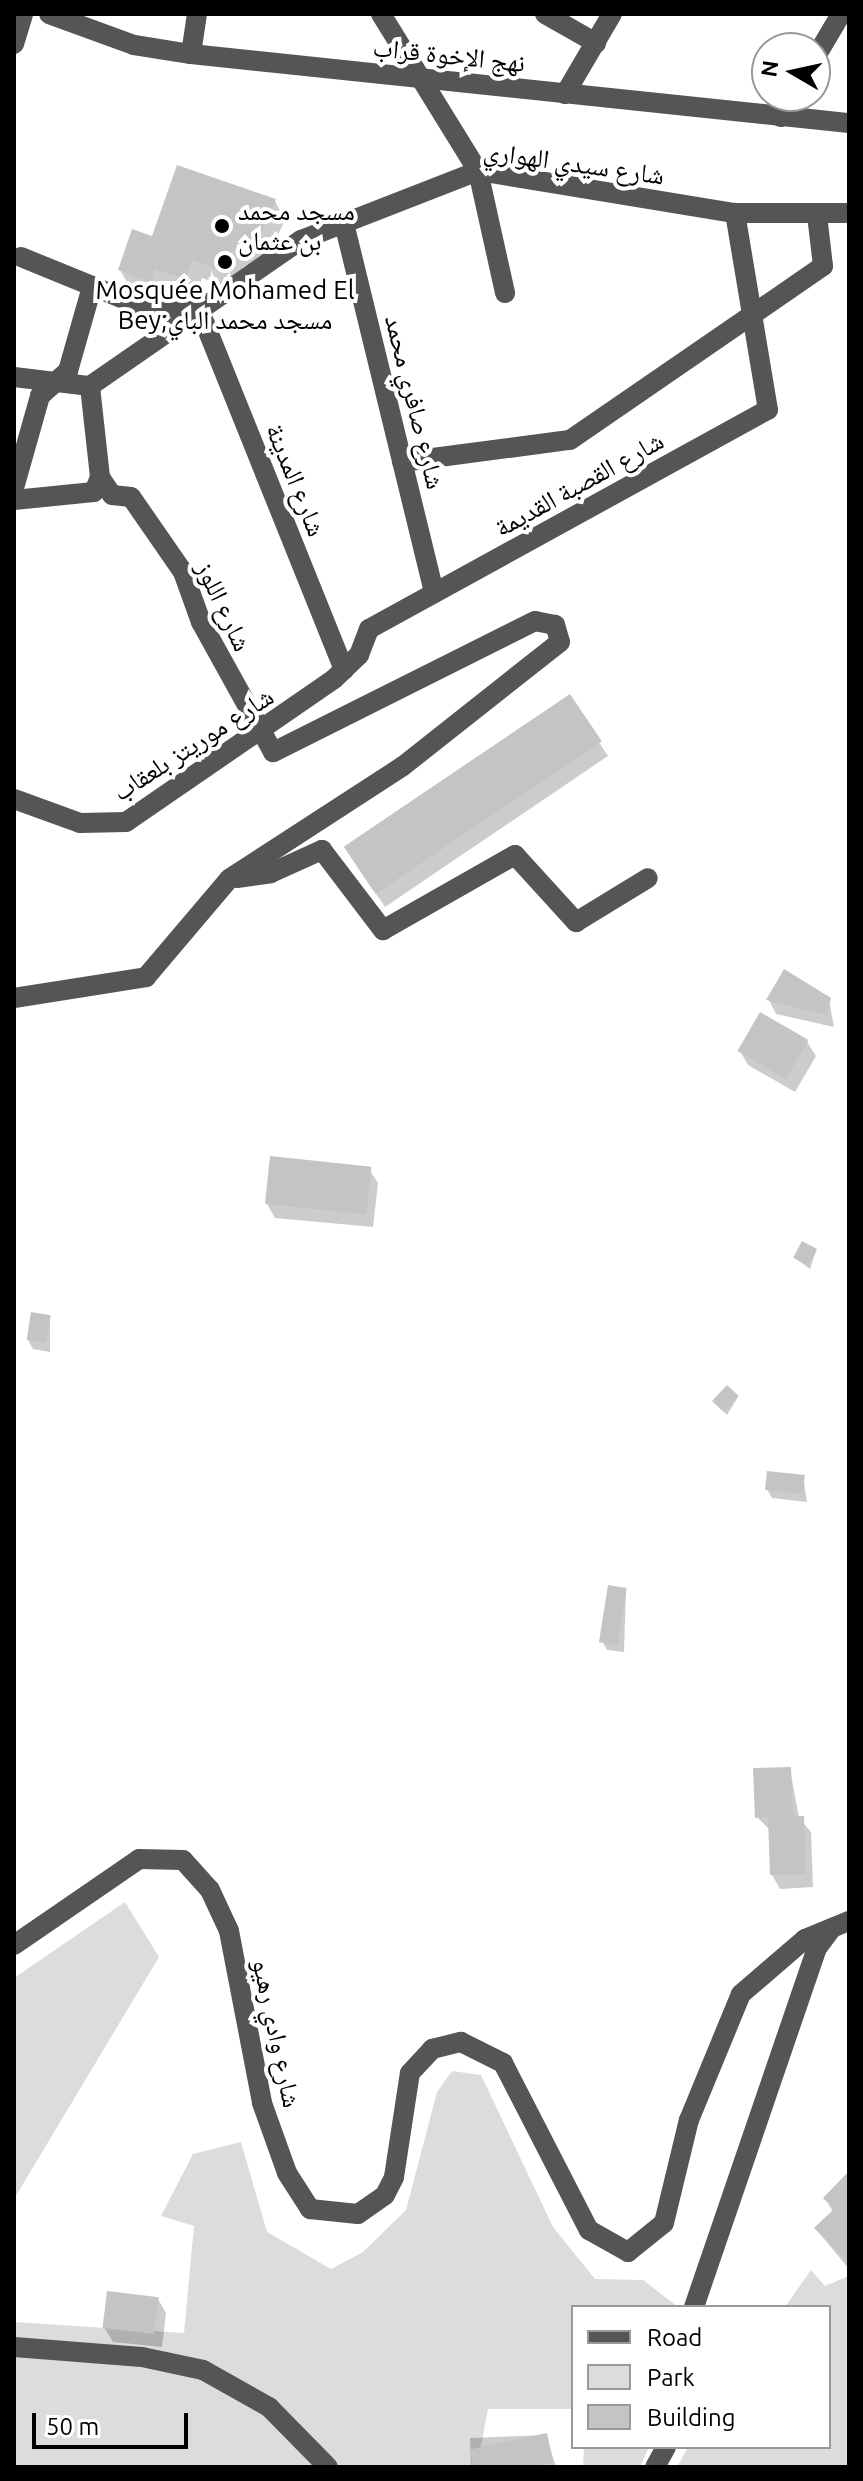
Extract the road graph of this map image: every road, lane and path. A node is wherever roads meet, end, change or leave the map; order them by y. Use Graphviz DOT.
graph roads {
  1 [pos="23,14"];
  2 [pos="49,14"];
  3 [pos="197,14"];
  4 [pos="381,14"];
  5 [pos="545,14"];
  6 [pos="612,14"];
  7 [pos="841,14"];
  8 [pos="830,32"];
  9 [pos="596,43"];
  10 [pos="14,44"];
  11 [pos="191,54"];
  12 [pos="423,79"];
  13 [pos="565,94"];
  14 [pos="784,112"];
  15 [pos="781,117"];
  16 [pos="849,123"];
  17 [pos="478,171"];
  18 [pos="735,213"];
  19 [pos="849,213"];
  20 [pos="817,215"];
  21 [pos="344,223"];
  22 [pos="21,257"];
  23 [pos="92,287"];
  24 [pos="505,293"];
  25 [pos="199,309"];
  26 [pos="752,309"];
  27 [pos="14,377"];
  28 [pos="48,385"];
  29 [pos="90,386"];
  30 [pos="402,462"];
  31 [pos="100,477"];
  32 [pos="14,488"];
  33 [pos="14,500"];
  34 [pos="434,593"];
  35 [pos="344,670"];
  36 [pos="259,735"];
  37 [pos="14,799"];
  38 [pos="648,878"];
  39 [pos="229,879"];
  40 [pos="14,998"];
  41 [pos="842,1923"];
  42 [pos="14,1945"];
  43 [pos="695,2305"];
  44 [pos="14,2347"];
  45 [pos="665,2449"];
  46 [pos="328,2467"];
  47 [pos="655,2467"];
  1 -- 10 [label="street"];
  2 -- 11 [label="street, نهج الإخوة قراب"];
  3 -- 11 [label="street"];
  4 -- 12 [label="street"];
  5 -- 9 [label="street"];
  6 -- 9 [label="street"];
  7 -- 8 [label="street"];
  9 -- 13 [label="street"];
  11 -- 12 [label="street, نهج الإخوة قراب"];
  12 -- 13 [label="street, نهج الإخوة قراب"];
  12 -- 17 [label="street"];
  13 -- 15 [label="street, نهج الإخوة قراب"];
  14 -- 15 [label="street"];
  15 -- 16 [label="street, نهج الإخوة قراب"];
  17 -- 18 [label="street, شارع سيدي الهواري"];
  17 -- 21 [label="street, شارع سيدي الهواري"];
  17 -- 24 [label="street"];
  18 -- 20 [label="street, شارع سيدي الهواري"];
  18 -- 26 [label="street, شارع القصبة القديمة"];
  19 -- 20 [label="street, شارع سيدي الهواري"];
  20 -- 26 [label="street"];
  21 -- 25 [label="street, شارع سيدي الهواري"];
  21 -- 30 [label="street, شارع صافري محمد"];
  22 -- 23 [label="street"];
  23 -- 25 [label="street"];
  23 -- 28 [label="street"];
  25 -- 29 [label="street, شارع سيدي الهواري"];
  25 -- 35 [label="street, شارع المدينة"];
  26 -- 30 [label="street"];
  26 -- 34 [label="street, شارع القصبة القديمة"];
  27 -- 28 [label="street"];
  28 -- 29 [label="street"];
  28 -- 32 [label="street"];
  29 -- 31 [label="street"];
  30 -- 34 [label="street, شارع صافري محمد"];
  31 -- 33 [label="street"];
  31 -- 36 [label="street, شارع اللوز"];
  34 -- 35 [label="street, شارع القصبة القديمة"];
  35 -- 36 [label="street, شارع موريتز بلعقاب"];
  36 -- 37 [label="street, شارع موريتز بلعقاب"];
  36 -- 39 [label="street"];
  38 -- 39 [label="street"];
  39 -- 40 [label="street"];
  41 -- 42 [label="street, شارع وادي رهيو"];
  41 -- 43 [label="street"];
  44 -- 46 [label="street"];
  45 -- 47 [label="street"];
}
